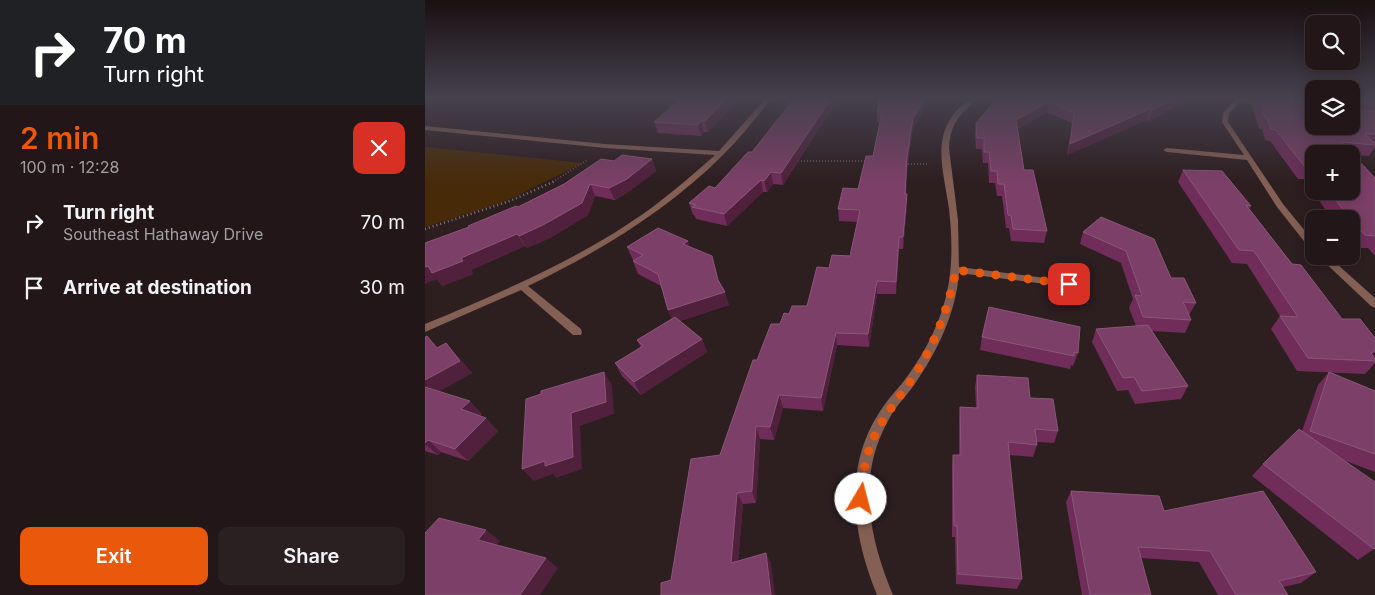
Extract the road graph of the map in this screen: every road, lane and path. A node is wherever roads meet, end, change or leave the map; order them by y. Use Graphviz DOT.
graph roads {
  1 [pos="744,127"];
  2 [pos="949,127"];
  3 [pos="1228,127"];
  4 [pos="425,128"];
  5 [pos="605,146"];
  6 [pos="1167,150"];
  7 [pos="721,153"];
  8 [pos="1248,158"];
  9 [pos="789,160"];
  10 [pos="875,162"];
  11 [pos="899,164"];
  12 [pos="947,164"];
  13 [pos="425,230"];
  14 [pos="1305,237"];
  15 [pos="1332,265"];
  16 [pos="956,270"];
  17 [pos="1069,284"];
  18 [pos="522,286"];
  19 [pos="1375,304"];
  20 [pos="425,328"];
  21 [pos="577,332"];
  22 [pos="885,595"];
  1 -- 7 [label="street"];
  2 -- 12 [label="street"];
  3 -- 8 [label="street"];
  4 -- 5 [label="street"];
  5 -- 7 [label="street"];
  5 -- 13 [label="path"];
  6 -- 8 [label="street"];
  7 -- 18 [label="street"];
  8 -- 14 [label="street"];
  9 -- 10 [label="path"];
  11 -- 12 [label="path"];
  12 -- 16 [label="street"];
  15 -- 19 [label="street"];
  16 -- 17 [label="street"];
  16 -- 22 [label="street"];
  18 -- 20 [label="street"];
  18 -- 21 [label="street"];
}
